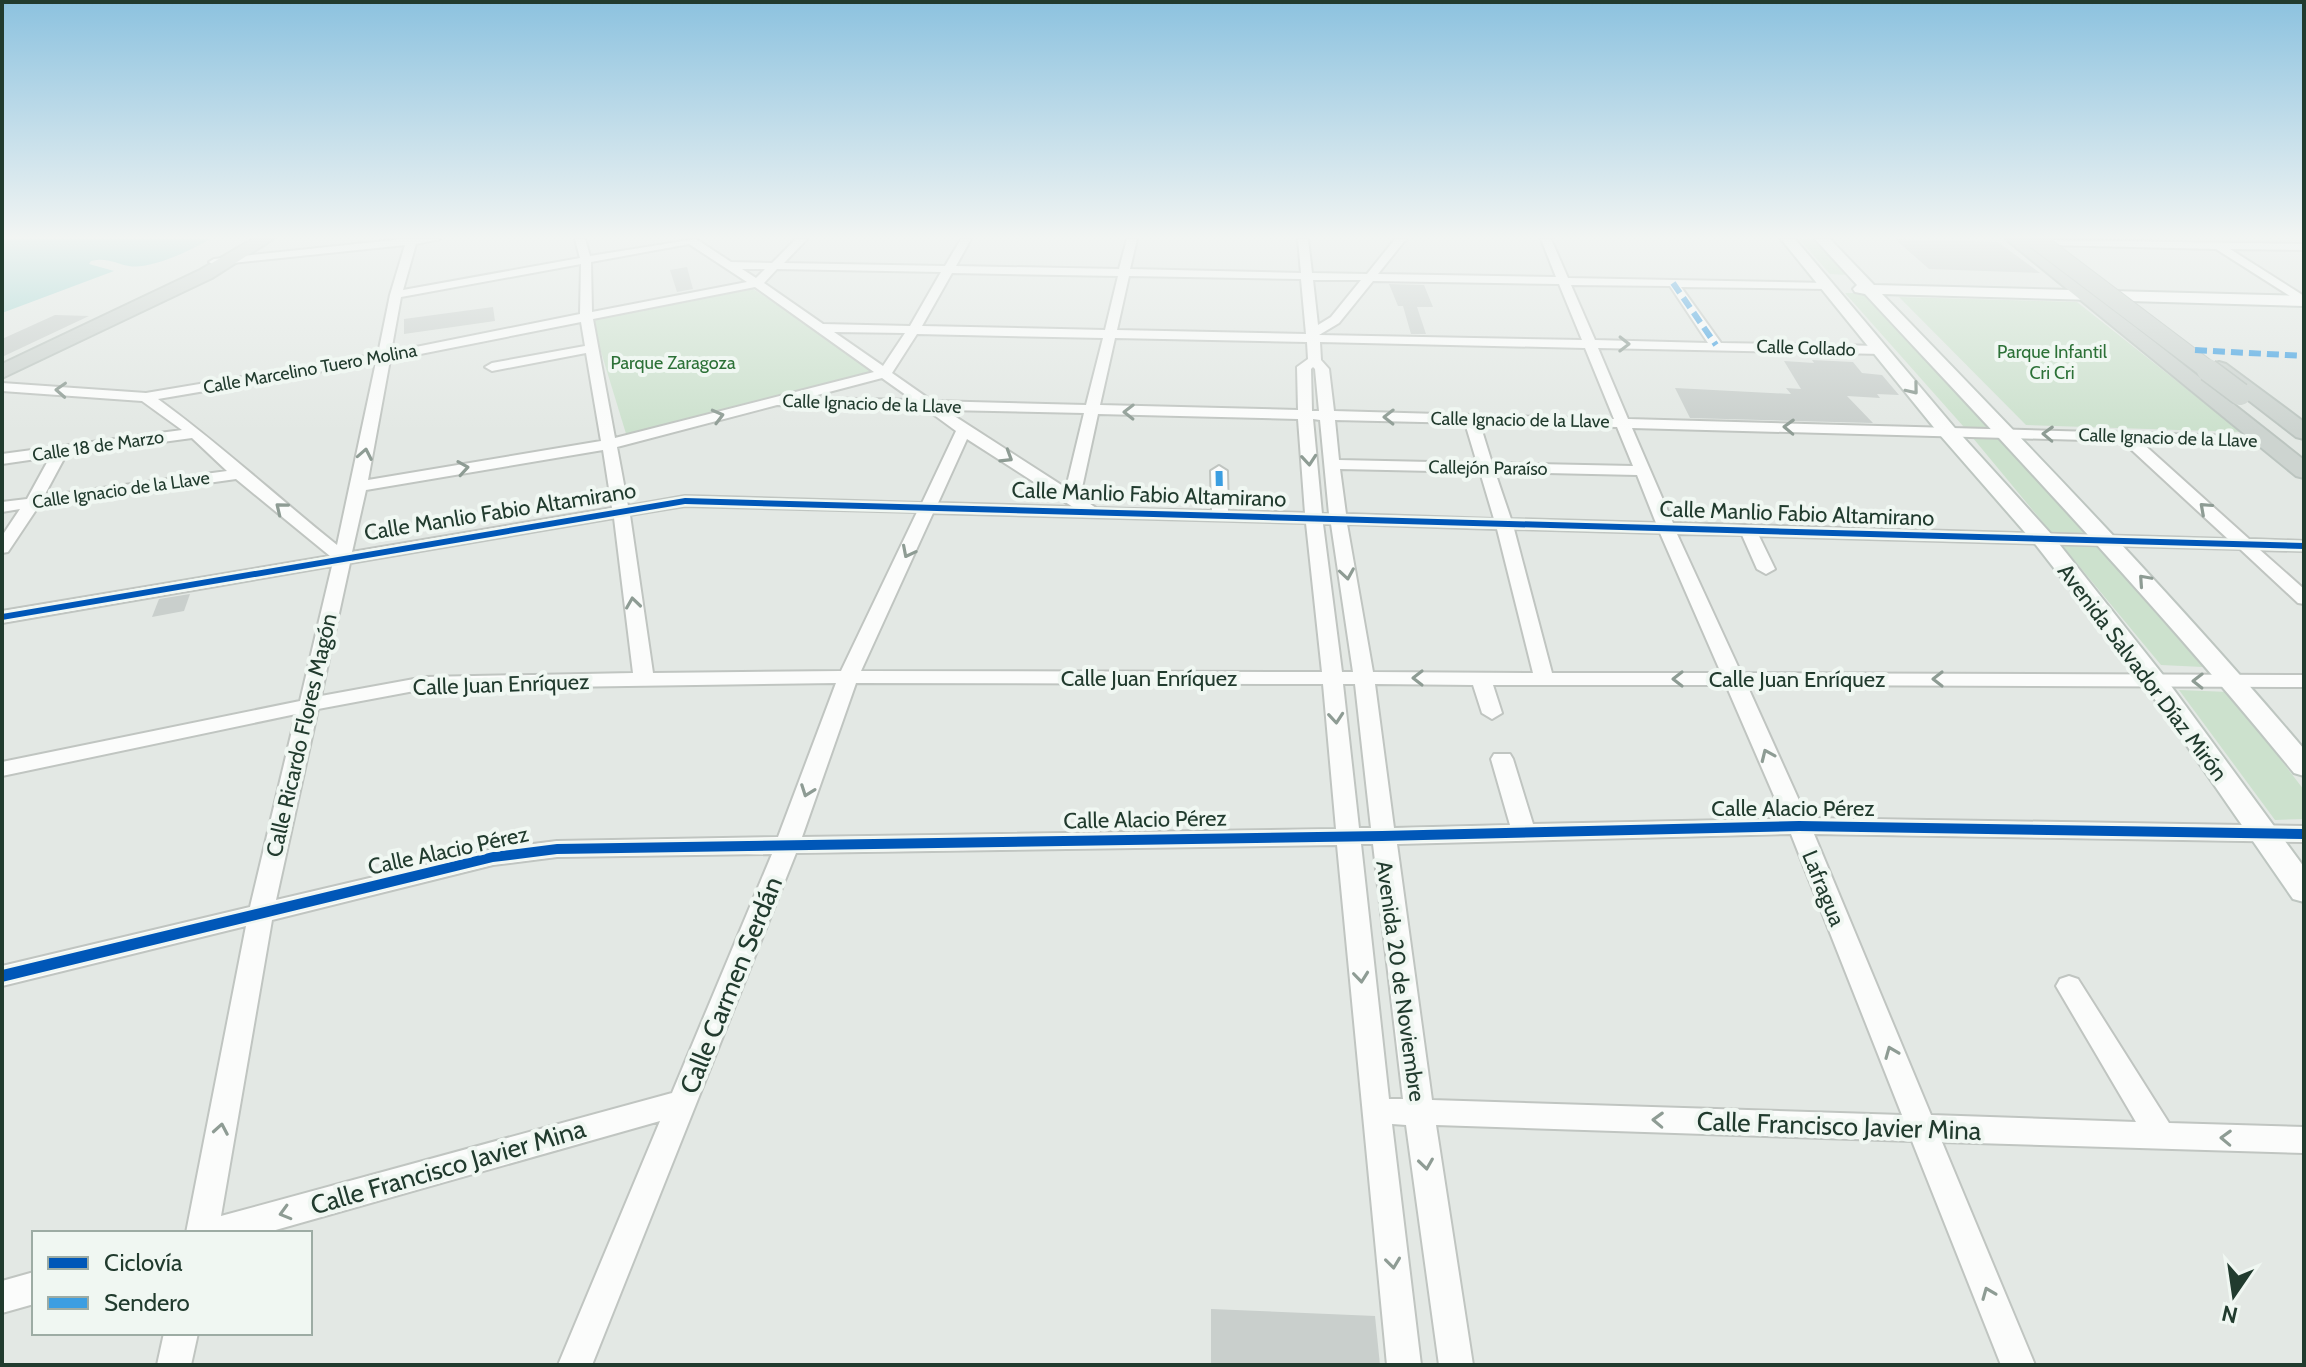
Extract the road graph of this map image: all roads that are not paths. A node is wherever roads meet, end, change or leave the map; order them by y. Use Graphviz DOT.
graph roads {
  1 [pos="133,303"];
  2 [pos="139,303"];
  3 [pos="394,303"];
  4 [pos="586,303"];
  5 [pos="654,303"];
  6 [pos="784,303"];
  7 [pos="929,303"];
  8 [pos="1117,303"];
  9 [pos="1309,303"];
  10 [pos="1349,303"];
  11 [pos="1571,303"];
  12 [pos="1687,303"];
  13 [pos="1841,303"];
  14 [pos="1882,303"];
  15 [pos="2096,303"];
  16 [pos="2111,303"];
  17 [pos="2120,303"];
  18 [pos="2131,303"];
  19 [pos="2112,315"];
  20 [pos="586,316"];
  21 [pos="2149,316"];
  22 [pos="819,328"];
  23 [pos="915,328"];
  24 [pos="1111,334"];
  25 [pos="1587,343"];
  26 [pos="1315,344"];
  27 [pos="1716,345"];
  28 [pos="592,348"];
  29 [pos="1882,350"];
  30 [pos="384,357"];
  31 [pos="2,364"];
  32 [pos="492,367"];
  33 [pos="2,372"];
  34 [pos="885,373"];
  35 [pos="2,387"];
  36 [pos="2233,394"];
  37 [pos="146,397"];
  38 [pos="774,401"];
  39 [pos="930,406"];
  40 [pos="1092,411"];
  41 [pos="1316,416"];
  42 [pos="1471,419"];
  43 [pos="1622,423"];
  44 [pos="964,430"];
  45 [pos="1947,431"];
  46 [pos="2304,432"];
  47 [pos="195,433"];
  48 [pos="2003,433"];
  49 [pos="2126,436"];
  50 [pos="2266,440"];
  51 [pos="610,444"];
  52 [pos="2304,444"];
  53 [pos="61,451"];
  54 [pos="2304,454"];
  55 [pos="2,459"];
  56 [pos="1333,464"];
  57 [pos="1486,468"];
  58 [pos="1219,471"];
  59 [pos="1643,471"];
  60 [pos="2304,471"];
  61 [pos="239,474"];
  62 [pos="359,486"];
  63 [pos="1072,497"];
  64 [pos="33,502"];
  65 [pos="931,506"];
  66 [pos="2,507"];
  67 [pos="621,511"];
  68 [pos="1094,513"];
  69 [pos="1220,516"];
  70 [pos="1313,519"];
  71 [pos="1338,519"];
  72 [pos="1504,524"];
  73 [pos="1667,529"];
  74 [pos="1748,531"];
  75 [pos="2044,540"];
  76 [pos="2110,542"];
  77 [pos="2246,546"];
  78 [pos="2304,546"];
  79 [pos="2,548"];
  80 [pos="342,557"];
  81 [pos="1766,569"];
  82 [pos="2304,599"];
  83 [pos="2,617"];
  84 [pos="848,677"];
  85 [pos="1333,678"];
  86 [pos="1364,678"];
  87 [pos="1481,679"];
  88 [pos="1544,679"];
  89 [pos="1733,679"];
  90 [pos="644,680"];
  91 [pos="2154,680"];
  92 [pos="2234,681"];
  93 [pos="2304,681"];
  94 [pos="308,705"];
  95 [pos="1492,713"];
  96 [pos="1502,759"];
  97 [pos="2304,767"];
  98 [pos="2,769"];
  99 [pos="1799,826"];
  100 [pos="1524,833"];
  101 [pos="2264,834"];
  102 [pos="2304,834"];
  103 [pos="1382,836"];
  104 [pos="1346,837"];
  105 [pos="788,843"];
  106 [pos="2304,891"];
  107 [pos="261,913"];
  108 [pos="2,976"];
  109 [pos="2069,986"];
  110 [pos="684,1102"];
  111 [pos="1375,1111"];
  112 [pos="1419,1113"];
  113 [pos="1921,1128"];
  114 [pos="2161,1136"];
  115 [pos="2304,1140"];
  116 [pos="202,1231"];
  117 [pos="219,1231"];
  118 [pos="32,1289"];
  119 [pos="2,1297"];
  120 [pos="181,1335"];
  121 [pos="174,1365"];
  122 [pos="575,1365"];
  123 [pos="1404,1365"];
  124 [pos="1456,1365"];
  125 [pos="2018,1365"];
  1 -- 31 [label="main road"];
  2 -- 33 [label="main road"];
  3 -- 30 [label="street, Calle Ricardo Flores Magón"];
  4 -- 20 [label="street"];
  5 -- 20 [label="street, Calle Marcelino Tuero Molina"];
  6 -- 22 [label="street"];
  7 -- 23 [label="street"];
  8 -- 24 [label="street"];
  9 -- 26 [label="street, Avenida 20 de Noviembre"];
  10 -- 26 [label="street"];
  11 -- 25 [label="street, Lafragua"];
  12 -- 27 [label="street"];
  13 -- 29 [label="main road, Avenida Salvador Díaz Mirón"];
  14 -- 48 [label="main road"];
  15 -- 19 [label="main road"];
  16 -- 36 [label="main road, bridge"];
  17 -- 36 [label="main road, bridge"];
  18 -- 21 [label="main road"];
  19 -- 21 [label="main road"];
  19 -- 50 [label="main road"];
  20 -- 28 [label="street"];
  20 -- 30 [label="street, Calle Marcelino Tuero Molina"];
  21 -- 46 [label="main road"];
  22 -- 23 [label="street, Calle Collado"];
  22 -- 34 [label="street"];
  23 -- 24 [label="street, Calle Collado"];
  23 -- 34 [label="street"];
  24 -- 26 [label="street, Calle Collado"];
  24 -- 40 [label="street"];
  25 -- 26 [label="street, Calle Collado"];
  25 -- 27 [label="street, Calle Collado, one-way"];
  25 -- 43 [label="street, Lafragua"];
  26 -- 41 [label="street, Avenida 20 de Noviembre"];
  27 -- 29 [label="street, Calle Collado"];
  28 -- 32 [label="street"];
  28 -- 51 [label="street"];
  29 -- 45 [label="main road, Avenida Salvador Díaz Mirón, one-way"];
  30 -- 37 [label="street, Calle Marcelino Tuero Molina"];
  62 -- 30 [label="street, Calle Ricardo Flores Magón, one-way"];
  34 -- 38 [label="street, Calle Ignacio de la Llave"];
  34 -- 39 [label="street"];
  37 -- 35 [label="street, Calle Marcelino Tuero Molina, one-way"];
  36 -- 52 [label="main road"];
  36 -- 54 [label="main road"];
  37 -- 47 [label="street"];
  38 -- 39 [label="street, Calle Ignacio de la Llave"];
  51 -- 38 [label="street, Calle Ignacio de la Llave, one-way"];
  39 -- 40 [label="street, Calle Ignacio de la Llave"];
  39 -- 44 [label="street"];
  41 -- 40 [label="street, Calle Ignacio de la Llave, one-way"];
  40 -- 63 [label="street"];
  42 -- 41 [label="street, Calle Ignacio de la Llave, one-way"];
  41 -- 56 [label="street, Avenida 20 de Noviembre"];
  41 -- 70 [label="street, Avenida 20 de Noviembre, one-way"];
  42 -- 43 [label="street, Calle Ignacio de la Llave"];
  42 -- 57 [label="street"];
  45 -- 43 [label="street, Calle Ignacio de la Llave, one-way"];
  43 -- 59 [label="street, Lafragua"];
  44 -- 63 [label="street, one-way"];
  44 -- 65 [label="street, Calle Carmen Serdán"];
  45 -- 48 [label="street, Calle Ignacio de la Llave"];
  45 -- 75 [label="main road, Avenida Salvador Díaz Mirón"];
  47 -- 53 [label="street, Calle 18 de Marzo"];
  47 -- 61 [label="street"];
  49 -- 48 [label="street, Calle Ignacio de la Llave, one-way"];
  48 -- 76 [label="main road"];
  49 -- 50 [label="street, Calle Ignacio de la Llave"];
  77 -- 49 [label="street, one-way"];
  50 -- 60 [label="main road"];
  62 -- 51 [label="street, Calle Ignacio de la Llave, one-way"];
  51 -- 67 [label="street"];
  53 -- 55 [label="street, Calle 18 de Marzo"];
  53 -- 64 [label="street"];
  56 -- 57 [label="street, Callejón Paraíso"];
  56 -- 71 [label="street, Avenida 20 de Noviembre"];
  57 -- 59 [label="street, Callejón Paraíso"];
  57 -- 72 [label="street"];
  58 -- 69 [label="street"];
  59 -- 73 [label="street, Lafragua"];
  61 -- 64 [label="street, Calle Ignacio de la Llave"];
  80 -- 61 [label="street, one-way"];
  62 -- 80 [label="street, Calle Ricardo Flores Magón"];
  63 -- 68 [label="street"];
  64 -- 66 [label="street, Calle Ignacio de la Llave"];
  64 -- 79 [label="street"];
  65 -- 67 [label="street, Calle Manlio Fabio Altamirano"];
  65 -- 68 [label="street, Calle Manlio Fabio Altamirano"];
  65 -- 84 [label="street, Calle Carmen Serdán, one-way"];
  67 -- 80 [label="street, Calle Manlio Fabio Altamirano"];
  90 -- 67 [label="street, one-way"];
  68 -- 69 [label="street, Calle Manlio Fabio Altamirano"];
  69 -- 70 [label="street, Calle Manlio Fabio Altamirano"];
  70 -- 71 [label="street, Calle Manlio Fabio Altamirano"];
  70 -- 85 [label="street, Avenida 20 de Noviembre"];
  71 -- 72 [label="street, Calle Manlio Fabio Altamirano"];
  71 -- 86 [label="street, Avenida 20 de Noviembre, one-way"];
  72 -- 73 [label="street, Calle Manlio Fabio Altamirano"];
  72 -- 88 [label="street"];
  73 -- 74 [label="street, Calle Manlio Fabio Altamirano"];
  73 -- 89 [label="street, Lafragua"];
  74 -- 75 [label="street, Calle Manlio Fabio Altamirano"];
  74 -- 81 [label="street"];
  75 -- 76 [label="street, Calle Manlio Fabio Altamirano"];
  75 -- 91 [label="main road, Avenida Salvador Díaz Mirón"];
  76 -- 77 [label="street, Calle Manlio Fabio Altamirano"];
  92 -- 76 [label="main road, one-way"];
  77 -- 78 [label="street, Calle Manlio Fabio Altamirano"];
  77 -- 82 [label="street"];
  80 -- 83 [label="street, Calle Manlio Fabio Altamirano"];
  80 -- 94 [label="street, Calle Ricardo Flores Magón"];
  84 -- 85 [label="street, Calle Juan Enríquez"];
  84 -- 90 [label="street, Calle Juan Enríquez"];
  84 -- 105 [label="street, Calle Carmen Serdán, one-way"];
  85 -- 86 [label="street, Calle Juan Enríquez"];
  85 -- 104 [label="street, Avenida 20 de Noviembre, one-way"];
  87 -- 86 [label="street, Calle Juan Enríquez, one-way"];
  86 -- 103 [label="street, Avenida 20 de Noviembre"];
  87 -- 88 [label="street, Calle Juan Enríquez"];
  87 -- 95 [label="street"];
  89 -- 88 [label="street, Calle Juan Enríquez, one-way"];
  91 -- 89 [label="street, Calle Juan Enríquez, one-way"];
  99 -- 89 [label="street, Lafragua, one-way"];
  90 -- 94 [label="street, Calle Juan Enríquez"];
  92 -- 91 [label="street, Calle Juan Enríquez, one-way"];
  91 -- 101 [label="main road, Avenida Salvador Díaz Mirón"];
  92 -- 93 [label="street, Calle Juan Enríquez"];
  92 -- 97 [label="main road"];
  94 -- 98 [label="street, Calle Juan Enríquez"];
  94 -- 107 [label="street, Calle Ricardo Flores Magón"];
  96 -- 100 [label="street"];
  99 -- 100 [label="street, Calle Alacio Pérez"];
  99 -- 101 [label="street, Calle Alacio Pérez"];
  113 -- 99 [label="street, Lafragua, one-way"];
  100 -- 103 [label="street, Calle Alacio Pérez"];
  101 -- 102 [label="street, Calle Alacio Pérez"];
  101 -- 106 [label="main road, Avenida Salvador Díaz Mirón"];
  103 -- 104 [label="street, Calle Alacio Pérez"];
  103 -- 112 [label="street, Avenida 20 de Noviembre"];
  104 -- 105 [label="street, Calle Alacio Pérez"];
  104 -- 111 [label="street, Avenida 20 de Noviembre, one-way"];
  105 -- 107 [label="street, Calle Alacio Pérez"];
  105 -- 110 [label="street, Calle Carmen Serdán"];
  107 -- 108 [label="street, Calle Alacio Pérez"];
  116 -- 107 [label="street, Calle Ricardo Flores Magón, one-way"];
  109 -- 114 [label="street"];
  110 -- 117 [label="street, Calle Francisco Javier Mina, one-way"];
  110 -- 122 [label="street, Calle Carmen Serdán"];
  111 -- 112 [label="street, Calle Francisco Javier Mina"];
  111 -- 123 [label="street, Avenida 20 de Noviembre, one-way"];
  113 -- 112 [label="street, Calle Francisco Javier Mina, one-way"];
  112 -- 124 [label="street, Avenida 20 de Noviembre, one-way"];
  113 -- 114 [label="street, Calle Francisco Javier Mina"];
  125 -- 113 [label="street, Lafragua, one-way"];
  115 -- 114 [label="street, Calle Francisco Javier Mina, one-way"];
  118 -- 119 [label="street"];
  120 -- 121 [label="street"];
}
